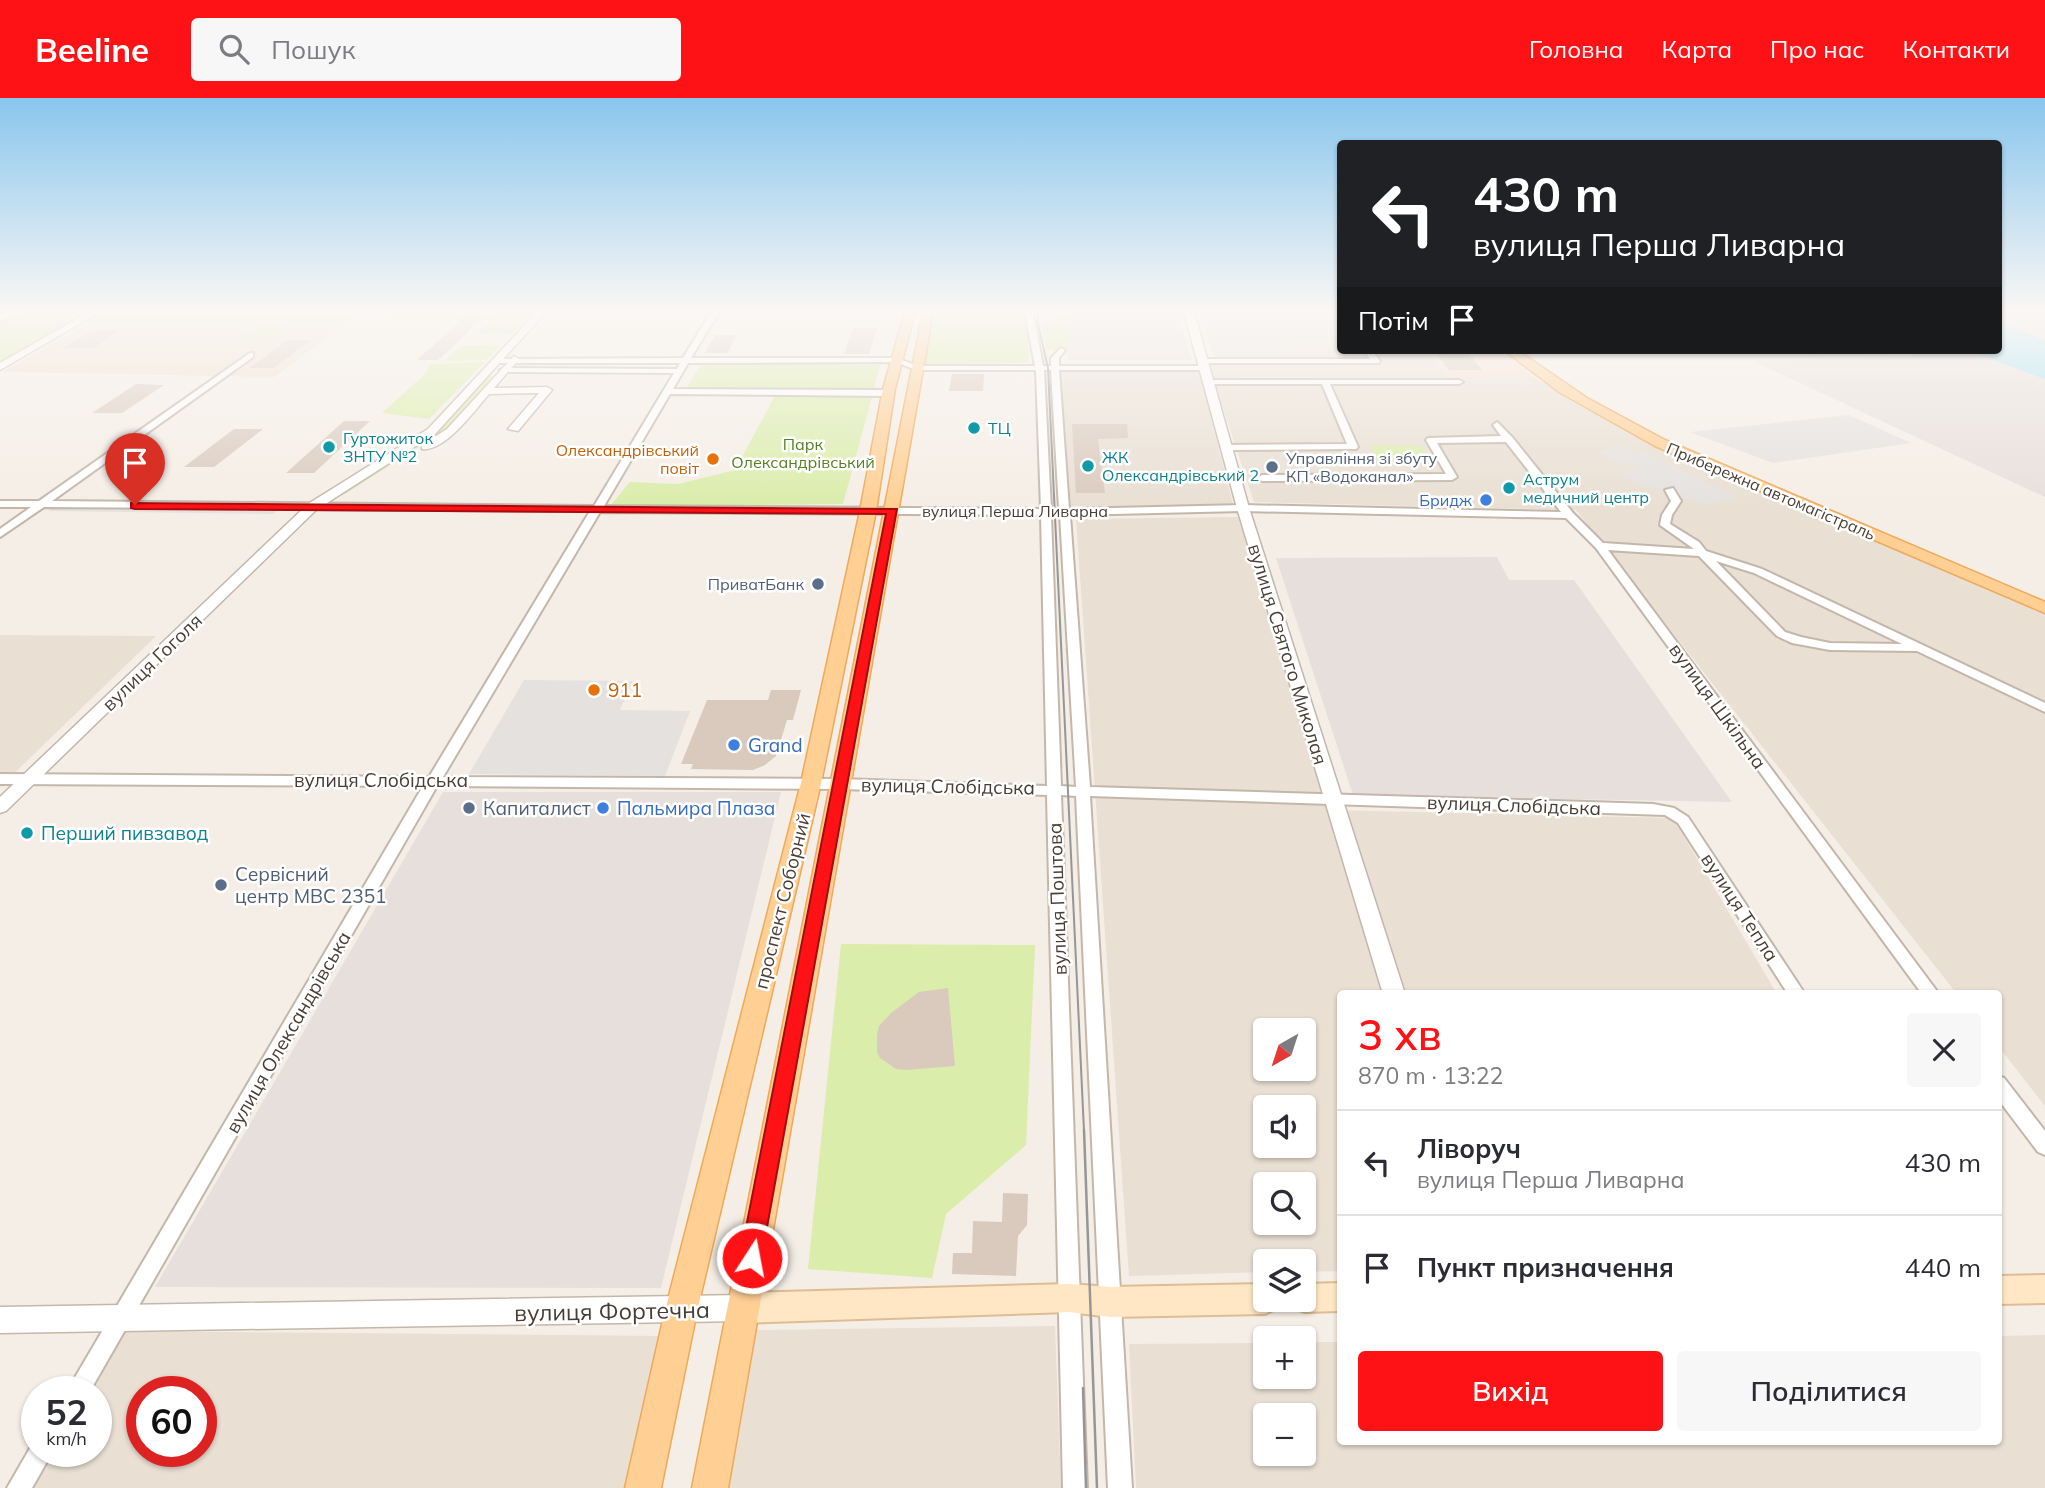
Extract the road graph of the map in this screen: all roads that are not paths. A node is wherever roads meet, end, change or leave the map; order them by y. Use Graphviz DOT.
graph roads {
  1 [pos="219,377"];
  2 [pos="488,377"];
  3 [pos="494,377"];
  4 [pos="675,377"];
  5 [pos="899,377"];
  6 [pos="906,377"];
  7 [pos="1047,377"];
  8 [pos="1048,377"];
  9 [pos="1206,377"];
  10 [pos="1268,377"];
  11 [pos="1545,377"];
  12 [pos="1569,377"];
  13 [pos="1459,382"];
  14 [pos="1325,383"];
  15 [pos="1402,383"];
  16 [pos="486,391"];
  17 [pos="669,391"];
  18 [pos="1440,391"];
  19 [pos="888,393"];
  20 [pos="1497,425"];
  21 [pos="514,429"];
  22 [pos="1508,439"];
  23 [pos="1226,447"];
  24 [pos="1318,462"];
  25 [pos="1262,478"];
  26 [pos="1670,490"];
  27 [pos="0,504"];
  28 [pos="41,504"];
  29 [pos="330,507"];
  30 [pos="1243,508"];
  31 [pos="596,510"];
  32 [pos="868,511"];
  33 [pos="893,511"];
  34 [pos="1045,511"];
  35 [pos="1063,511"];
  36 [pos="308,512"];
  37 [pos="1569,514"];
  38 [pos="0,519"];
  39 [pos="21,519"];
  40 [pos="0,534"];
  41 [pos="1600,546"];
  42 [pos="1702,552"];
  43 [pos="2045,593"];
  44 [pos="2045,608"];
  45 [pos="1916,648"];
  46 [pos="2045,708"];
  47 [pos="0,779"];
  48 [pos="28,779"];
  49 [pos="434,780"];
  50 [pos="811,783"];
  51 [pos="840,783"];
  52 [pos="1054,788"];
  53 [pos="1083,792"];
  54 [pos="1333,800"];
  55 [pos="0,807"];
  56 [pos="1683,820"];
  57 [pos="1393,990"];
  58 [pos="1794,990"];
  59 [pos="1928,990"];
  60 [pos="2002,1089"];
  61 [pos="2045,1146"];
  62 [pos="2045,1289"];
  63 [pos="2002,1290"];
  64 [pos="1337,1297"];
  65 [pos="1069,1298"];
  66 [pos="1316,1298"];
  67 [pos="1253,1299"];
  68 [pos="1111,1302"];
  69 [pos="743,1308"];
  70 [pos="681,1311"];
  71 [pos="123,1317"];
  72 [pos="0,1320"];
  73 [pos="87,1376"];
  74 [pos="31,1467"];
  75 [pos="19,1488"];
  76 [pos="643,1488"];
  77 [pos="710,1488"];
  78 [pos="1074,1488"];
  79 [pos="1121,1488"];
  1 -- 28 [label="street"];
  2 -- 36 [label="street, вулиця Гоголя"];
  3 -- 16 [label="street, вулиця Гоголя"];
  4 -- 17 [label="street, вулиця Олександрівська"];
  5 -- 19 [label="main road, проспект Соборний"];
  6 -- 33 [label="main road, проспект Соборний"];
  7 -- 34 [label="street, вулиця Поштова"];
  8 -- 35 [label="street, вулиця Поштова"];
  9 -- 23 [label="street, вулиця Святого Миколая"];
  10 -- 14 [label="street"];
  11 -- 44 [label="main road, Прибережна автомагістраль"];
  12 -- 43 [label="main road, Прибережна автомагістраль"];
  13 -- 15 [label="street"];
  14 -- 15 [label="street"];
  14 -- 24 [label="street"];
  15 -- 18 [label="street"];
  16 -- 21 [label="street"];
  16 -- 29 [label="street, вулиця Гоголя"];
  17 -- 19 [label="street"];
  17 -- 31 [label="street, вулиця Олександрівська"];
  19 -- 32 [label="main road, проспект Соборний"];
  20 -- 22 [label="street, вулиця Шкільна"];
  22 -- 24 [label="street"];
  22 -- 37 [label="street, вулиця Шкільна"];
  23 -- 24 [label="street"];
  23 -- 30 [label="street, вулиця Святого Миколая"];
  24 -- 25 [label="street"];
  26 -- 42 [label="street"];
  27 -- 28 [label="street"];
  28 -- 36 [label="street"];
  28 -- 39 [label="street"];
  29 -- 31 [label="street, вулиця Перша Ливарна"];
  29 -- 36 [label="street, вулиця Гоголя"];
  30 -- 35 [label="street, вулиця Перша Ливарна"];
  30 -- 37 [label="street, вулиця Перша Ливарна"];
  30 -- 54 [label="street, вулиця Святого Миколая"];
  31 -- 32 [label="street, вулиця Перша Ливарна"];
  31 -- 49 [label="street, вулиця Олександрівська"];
  32 -- 33 [label="street, вулиця Перша Ливарна"];
  32 -- 50 [label="main road, проспект Соборний"];
  33 -- 34 [label="street, вулиця Перша Ливарна"];
  33 -- 51 [label="main road, проспект Соборний"];
  34 -- 35 [label="street, вулиця Перша Ливарна"];
  34 -- 52 [label="street, вулиця Поштова"];
  35 -- 53 [label="street, вулиця Поштова"];
  36 -- 48 [label="street, вулиця Гоголя"];
  37 -- 41 [label="street, вулиця Шкільна"];
  38 -- 39 [label="street"];
  39 -- 40 [label="street"];
  41 -- 42 [label="street"];
  41 -- 59 [label="street, вулиця Шкільна"];
  42 -- 45 [label="street"];
  42 -- 45 [label="street"];
  45 -- 46 [label="street"];
  47 -- 48 [label="street, вулиця Слобідська"];
  48 -- 49 [label="street, вулиця Слобідська"];
  48 -- 55 [label="street, вулиця Гоголя"];
  49 -- 50 [label="street, вулиця Слобідська"];
  49 -- 71 [label="street, вулиця Олександрівська"];
  50 -- 51 [label="street, вулиця Слобідська"];
  50 -- 70 [label="main road, проспект Соборний"];
  51 -- 52 [label="street, вулиця Слобідська"];
  51 -- 69 [label="main road, проспект Соборний"];
  52 -- 53 [label="street, вулиця Слобідська"];
  52 -- 65 [label="street, вулиця Поштова"];
  53 -- 54 [label="street, вулиця Слобідська"];
  53 -- 68 [label="street, вулиця Поштова"];
  54 -- 56 [label="street, вулиця Слобідська"];
  54 -- 57 [label="street, вулиця Святого Миколая"];
  56 -- 58 [label="street, вулиця Тепла"];
  60 -- 61 [label="street"];
  62 -- 63 [label="main road"];
  64 -- 66 [label="main road"];
  65 -- 68 [label="main road, вулиця Фортечна"];
  65 -- 69 [label="main road, вулиця Фортечна"];
  65 -- 78 [label="street, вулиця Поштова"];
  67 -- 68 [label="main road, вулиця Фортечна"];
  68 -- 79 [label="street, вулиця Поштова"];
  69 -- 70 [label="street, вулиця Фортечна"];
  69 -- 77 [label="main road, проспект Соборний"];
  70 -- 71 [label="street, вулиця Фортечна"];
  70 -- 76 [label="main road, проспект Соборний"];
  71 -- 72 [label="street, вулиця Фортечна"];
  71 -- 73 [label="street, вулиця Олександрівська"];
  74 -- 75 [label="street"];
}
